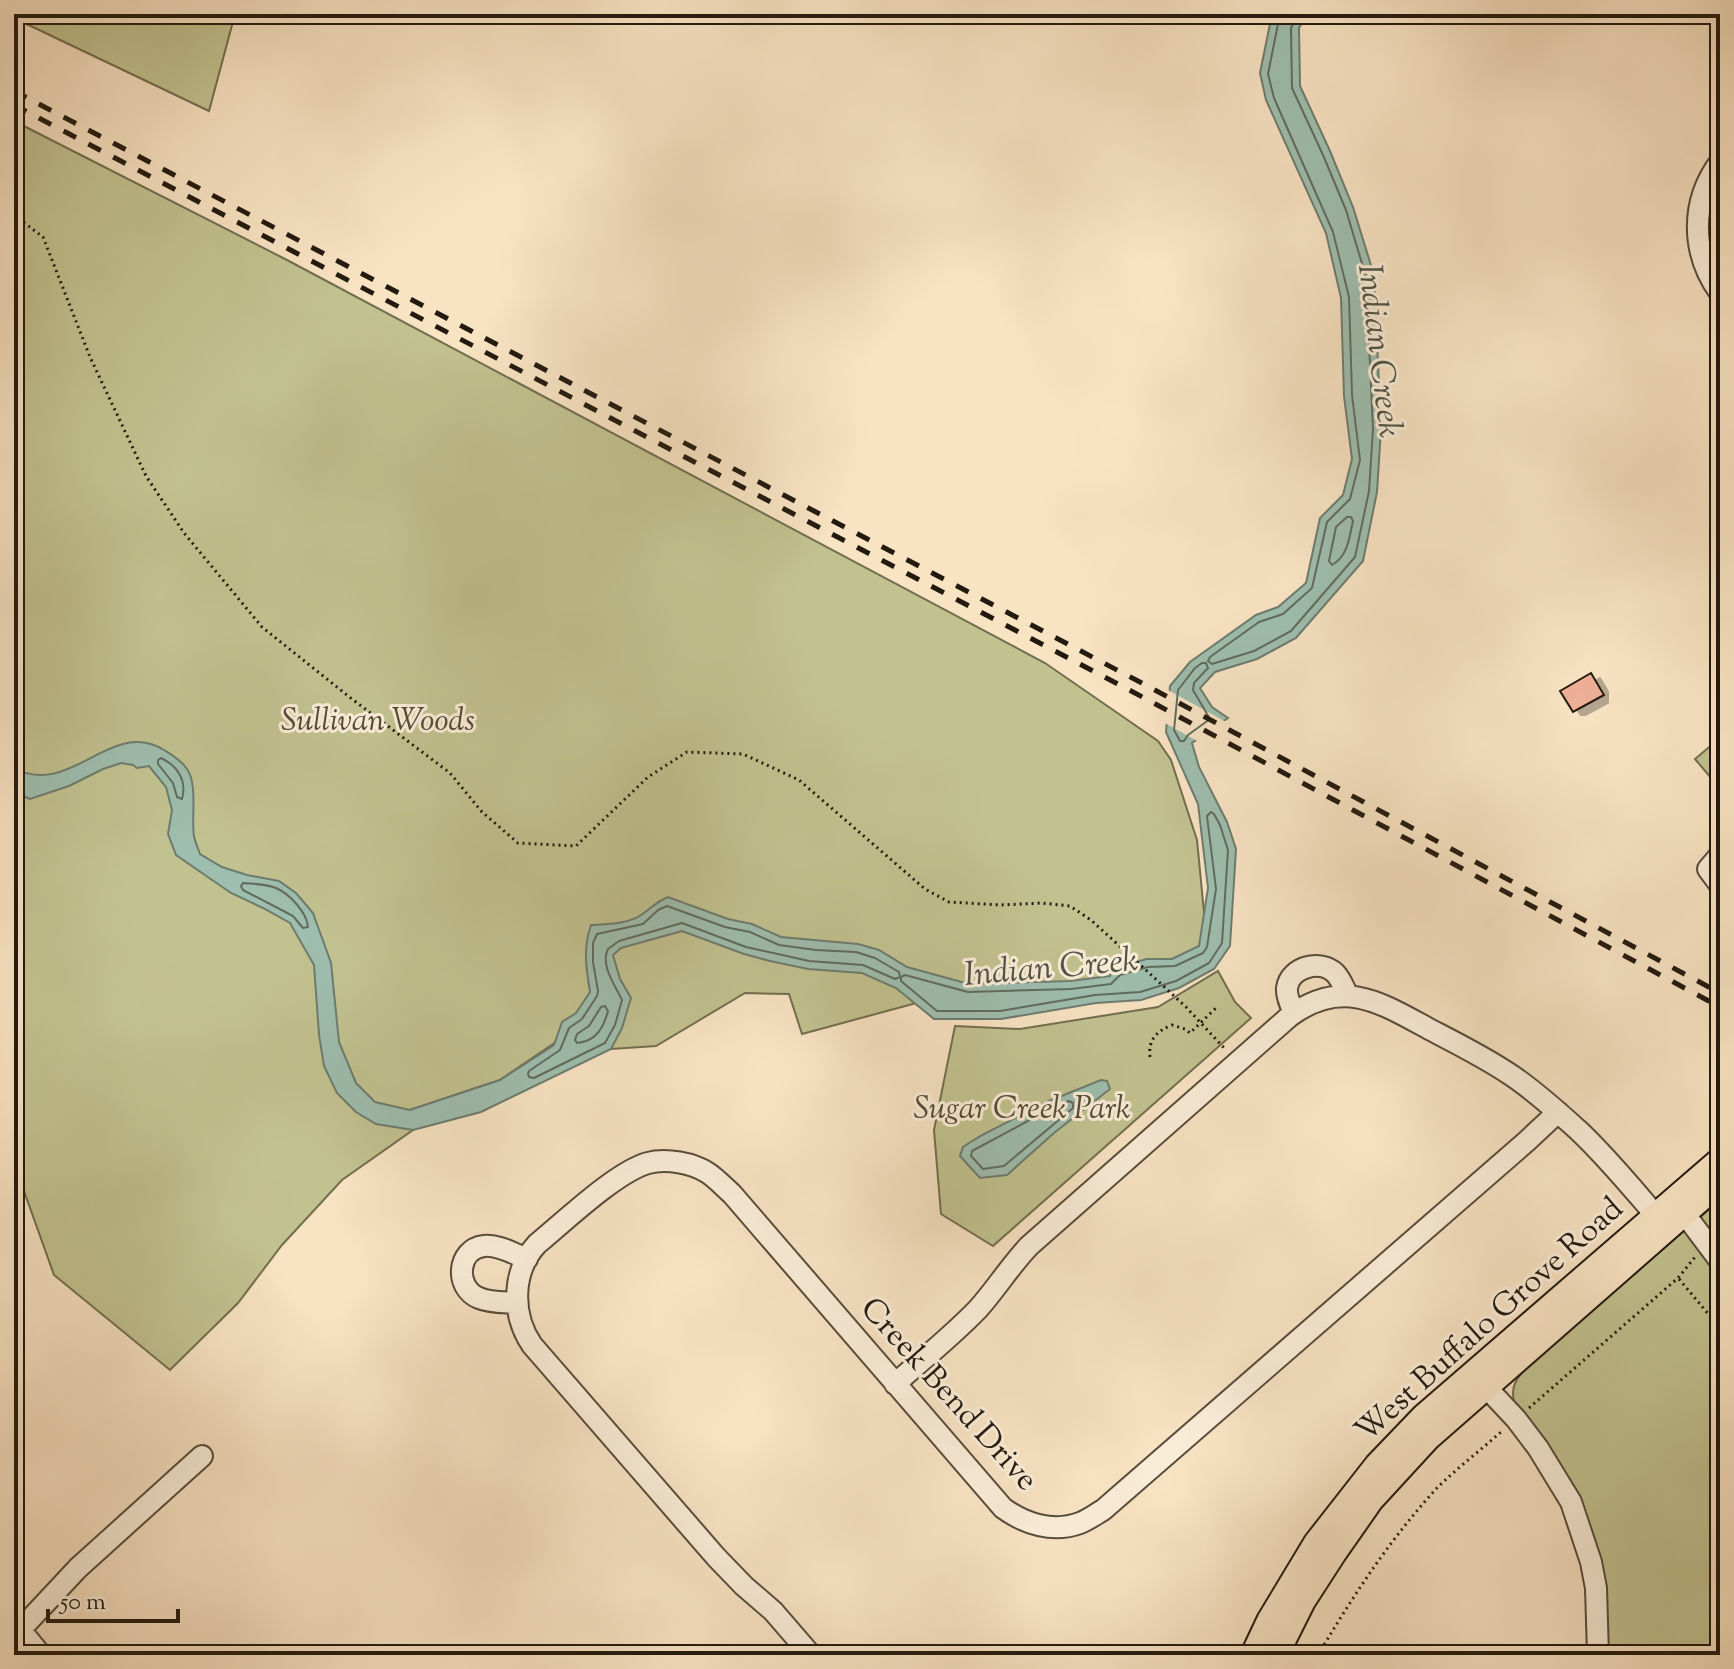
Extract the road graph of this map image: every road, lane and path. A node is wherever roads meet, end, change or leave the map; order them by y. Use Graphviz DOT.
graph roads {
  1 [pos="1720,162"];
  2 [pos="14,215"];
  3 [pos="1720,293"];
  4 [pos="1720,855"];
  5 [pos="1720,885"];
  6 [pos="1348,996"];
  7 [pos="1217,1007"];
  8 [pos="1294,1013"];
  9 [pos="1201,1023"];
  10 [pos="1221,1045"];
  11 [pos="1150,1057"];
  12 [pos="1558,1112"];
  13 [pos="1720,1160"];
  14 [pos="1720,1182"];
  15 [pos="1669,1219"];
  16 [pos="1706,1243"];
  17 [pos="527,1259"];
  18 [pos="1720,1261"];
  19 [pos="1678,1278"];
  20 [pos="517,1303"];
  21 [pos="1720,1328"];
  22 [pos="895,1384"];
  23 [pos="1486,1387"];
  24 [pos="1531,1406"];
  25 [pos="1496,1436"];
  26 [pos="202,1456"];
  27 [pos="1325,1548"];
  28 [pos="18,1626"];
  29 [pos="41,1655"];
  30 [pos="811,1655"];
  31 [pos="1253,1655"];
  32 [pos="1276,1655"];
  33 [pos="1318,1655"];
  34 [pos="1598,1655"];
  1 -- 3 [label="street"];
  2 -- 9 [label="path"];
  4 -- 5 [label="street"];
  6 -- 8 [label="street"];
  6 -- 8 [label="street"];
  6 -- 12 [label="street"];
  7 -- 9 [label="path"];
  8 -- 22 [label="street"];
  9 -- 10 [label="path"];
  9 -- 11 [label="path"];
  12 -- 15 [label="street"];
  12 -- 22 [label="street, Creek Bend Drive"];
  13 -- 15 [label="main road, West Buffalo Grove Road"];
  14 -- 15 [label="main road, West Buffalo Grove Road"];
  15 -- 16 [label="street"];
  15 -- 23 [label="main road, West Buffalo Grove Road"];
  15 -- 27 [label="main road, West Buffalo Grove Road"];
  16 -- 18 [label="street"];
  16 -- 19 [label="path"];
  17 -- 20 [label="street, Creek Bend Drive"];
  17 -- 20 [label="street"];
  17 -- 22 [label="street, Creek Bend Drive"];
  19 -- 21 [label="path"];
  19 -- 24 [label="path"];
  20 -- 30 [label="street"];
  23 -- 27 [label="main road, West Buffalo Grove Road"];
  23 -- 34 [label="street"];
  25 -- 33 [label="path"];
  26 -- 28 [label="street"];
  27 -- 31 [label="main road"];
  27 -- 32 [label="main road"];
  28 -- 29 [label="street"];
}
